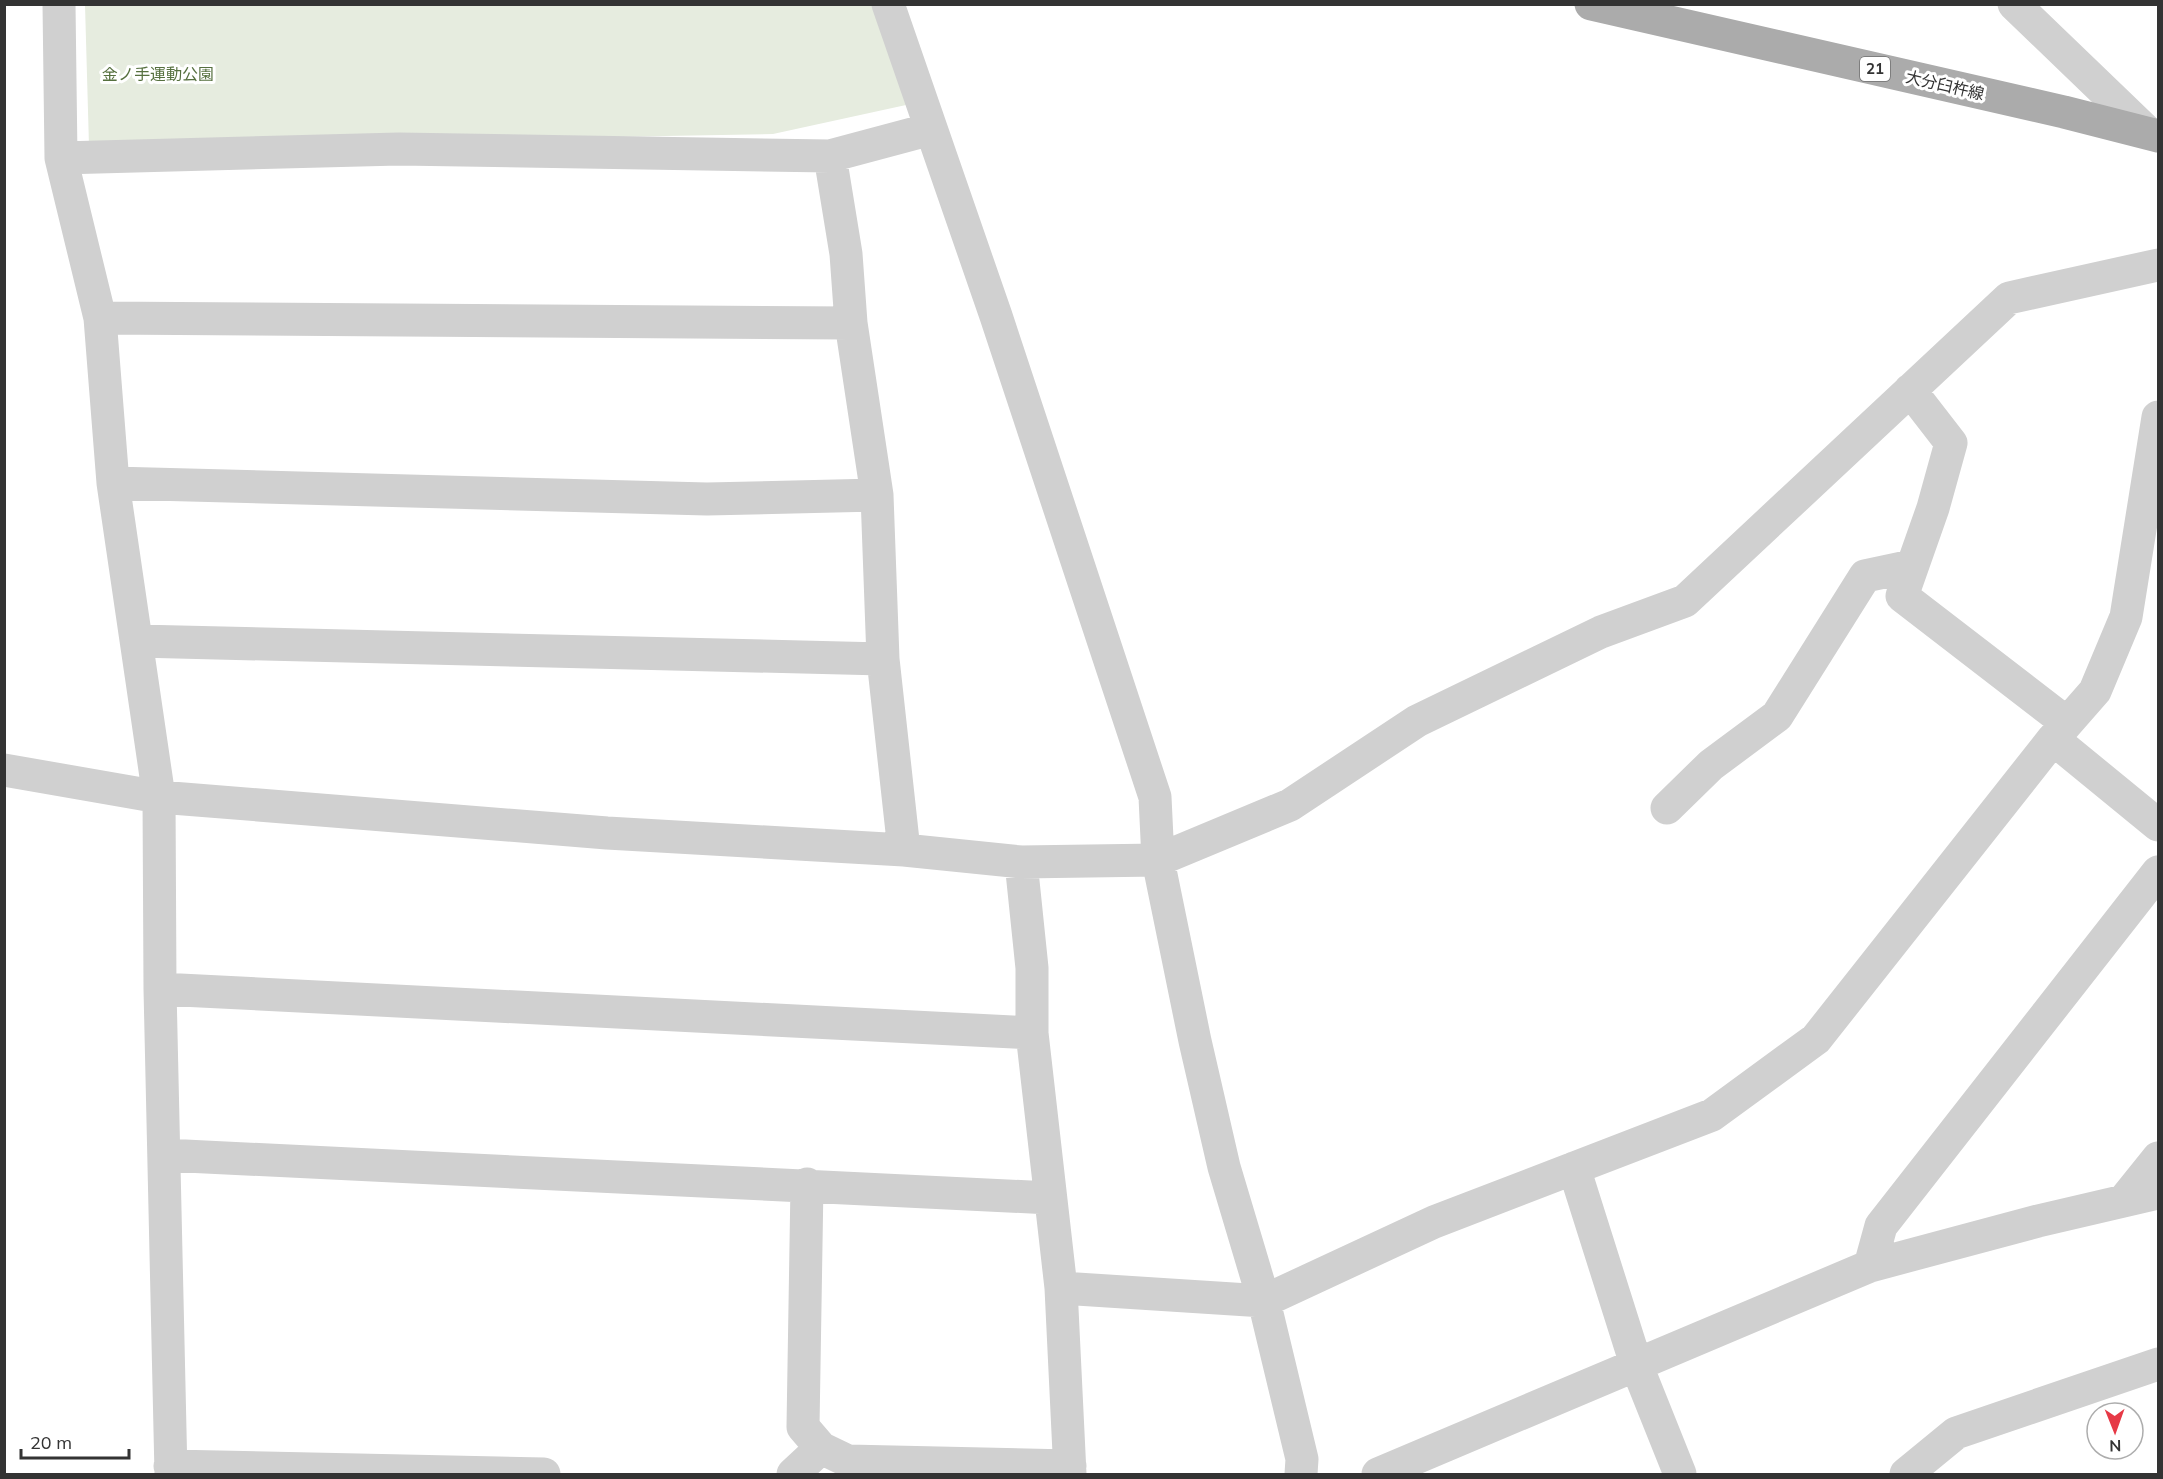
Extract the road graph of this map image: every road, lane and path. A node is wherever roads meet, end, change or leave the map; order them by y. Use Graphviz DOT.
graph roads {
  1 [pos="59,4"];
  2 [pos="888,4"];
  3 [pos="1591,4"];
  4 [pos="2014,4"];
  5 [pos="931,129"];
  6 [pos="2153,135"];
  7 [pos="830,156"];
  8 [pos="62,158"];
  9 [pos="2158,265"];
  10 [pos="100,318"];
  11 [pos="851,322"];
  12 [pos="1910,390"];
  13 [pos="2158,417"];
  14 [pos="113,483"];
  15 [pos="877,495"];
  16 [pos="1912,566"];
  17 [pos="136,641"];
  18 [pos="883,659"];
  19 [pos="2060,731"];
  20 [pos="4,770"];
  21 [pos="159,797"];
  22 [pos="1667,808"];
  23 [pos="2158,825"];
  24 [pos="904,850"];
  25 [pos="1158,860"];
  26 [pos="1021,862"];
  27 [pos="2158,872"];
  28 [pos="160,989"];
  29 [pos="1032,1033"];
  30 [pos="165,1155"];
  31 [pos="2158,1158"];
  32 [pos="1574,1168"];
  33 [pos="807,1184"];
  34 [pos="2158,1193"];
  35 [pos="1050,1198"];
  36 [pos="2126,1199"];
  37 [pos="1870,1266"];
  38 [pos="1061,1288"];
  39 [pos="1264,1301"];
  40 [pos="1636,1364"];
  41 [pos="2158,1364"];
  42 [pos="821,1448"];
  43 [pos="171,1470"];
  44 [pos="1070,1470"];
  45 [pos="544,1474"];
  46 [pos="793,1474"];
  47 [pos="1301,1474"];
  48 [pos="1378,1474"];
  49 [pos="1680,1474"];
  50 [pos="1906,1474"];
  1 -- 8 [label="street"];
  2 -- 5 [label="street"];
  3 -- 6 [label="main road, 大分臼杵線 / 21"];
  4 -- 6 [label="street"];
  5 -- 7 [label="street"];
  5 -- 25 [label="street"];
  7 -- 8 [label="street"];
  7 -- 11 [label="street"];
  8 -- 10 [label="street"];
  9 -- 12 [label="street"];
  10 -- 11 [label="street"];
  10 -- 14 [label="street"];
  11 -- 15 [label="street"];
  12 -- 16 [label="street"];
  12 -- 25 [label="street"];
  13 -- 19 [label="street"];
  14 -- 15 [label="street"];
  14 -- 17 [label="street"];
  15 -- 18 [label="street"];
  16 -- 19 [label="street"];
  16 -- 22 [label="street"];
  17 -- 18 [label="street"];
  17 -- 21 [label="street"];
  18 -- 24 [label="street"];
  19 -- 23 [label="street"];
  19 -- 32 [label="street"];
  20 -- 21 [label="street"];
  21 -- 24 [label="street"];
  21 -- 28 [label="street"];
  24 -- 26 [label="street"];
  25 -- 26 [label="street"];
  25 -- 39 [label="street"];
  26 -- 29 [label="street"];
  27 -- 37 [label="street"];
  28 -- 29 [label="street"];
  28 -- 30 [label="street"];
  29 -- 35 [label="street"];
  30 -- 33 [label="street"];
  30 -- 43 [label="street"];
  31 -- 36 [label="street"];
  32 -- 39 [label="street"];
  32 -- 40 [label="street"];
  33 -- 35 [label="street"];
  33 -- 42 [label="street"];
  34 -- 36 [label="street"];
  35 -- 38 [label="street"];
  36 -- 37 [label="street"];
  37 -- 40 [label="street"];
  38 -- 39 [label="street"];
  38 -- 44 [label="street"];
  39 -- 47 [label="street"];
  40 -- 48 [label="street"];
  40 -- 49 [label="street"];
  41 -- 50 [label="street"];
  42 -- 44 [label="street"];
  42 -- 46 [label="street"];
  43 -- 45 [label="street"];
}
